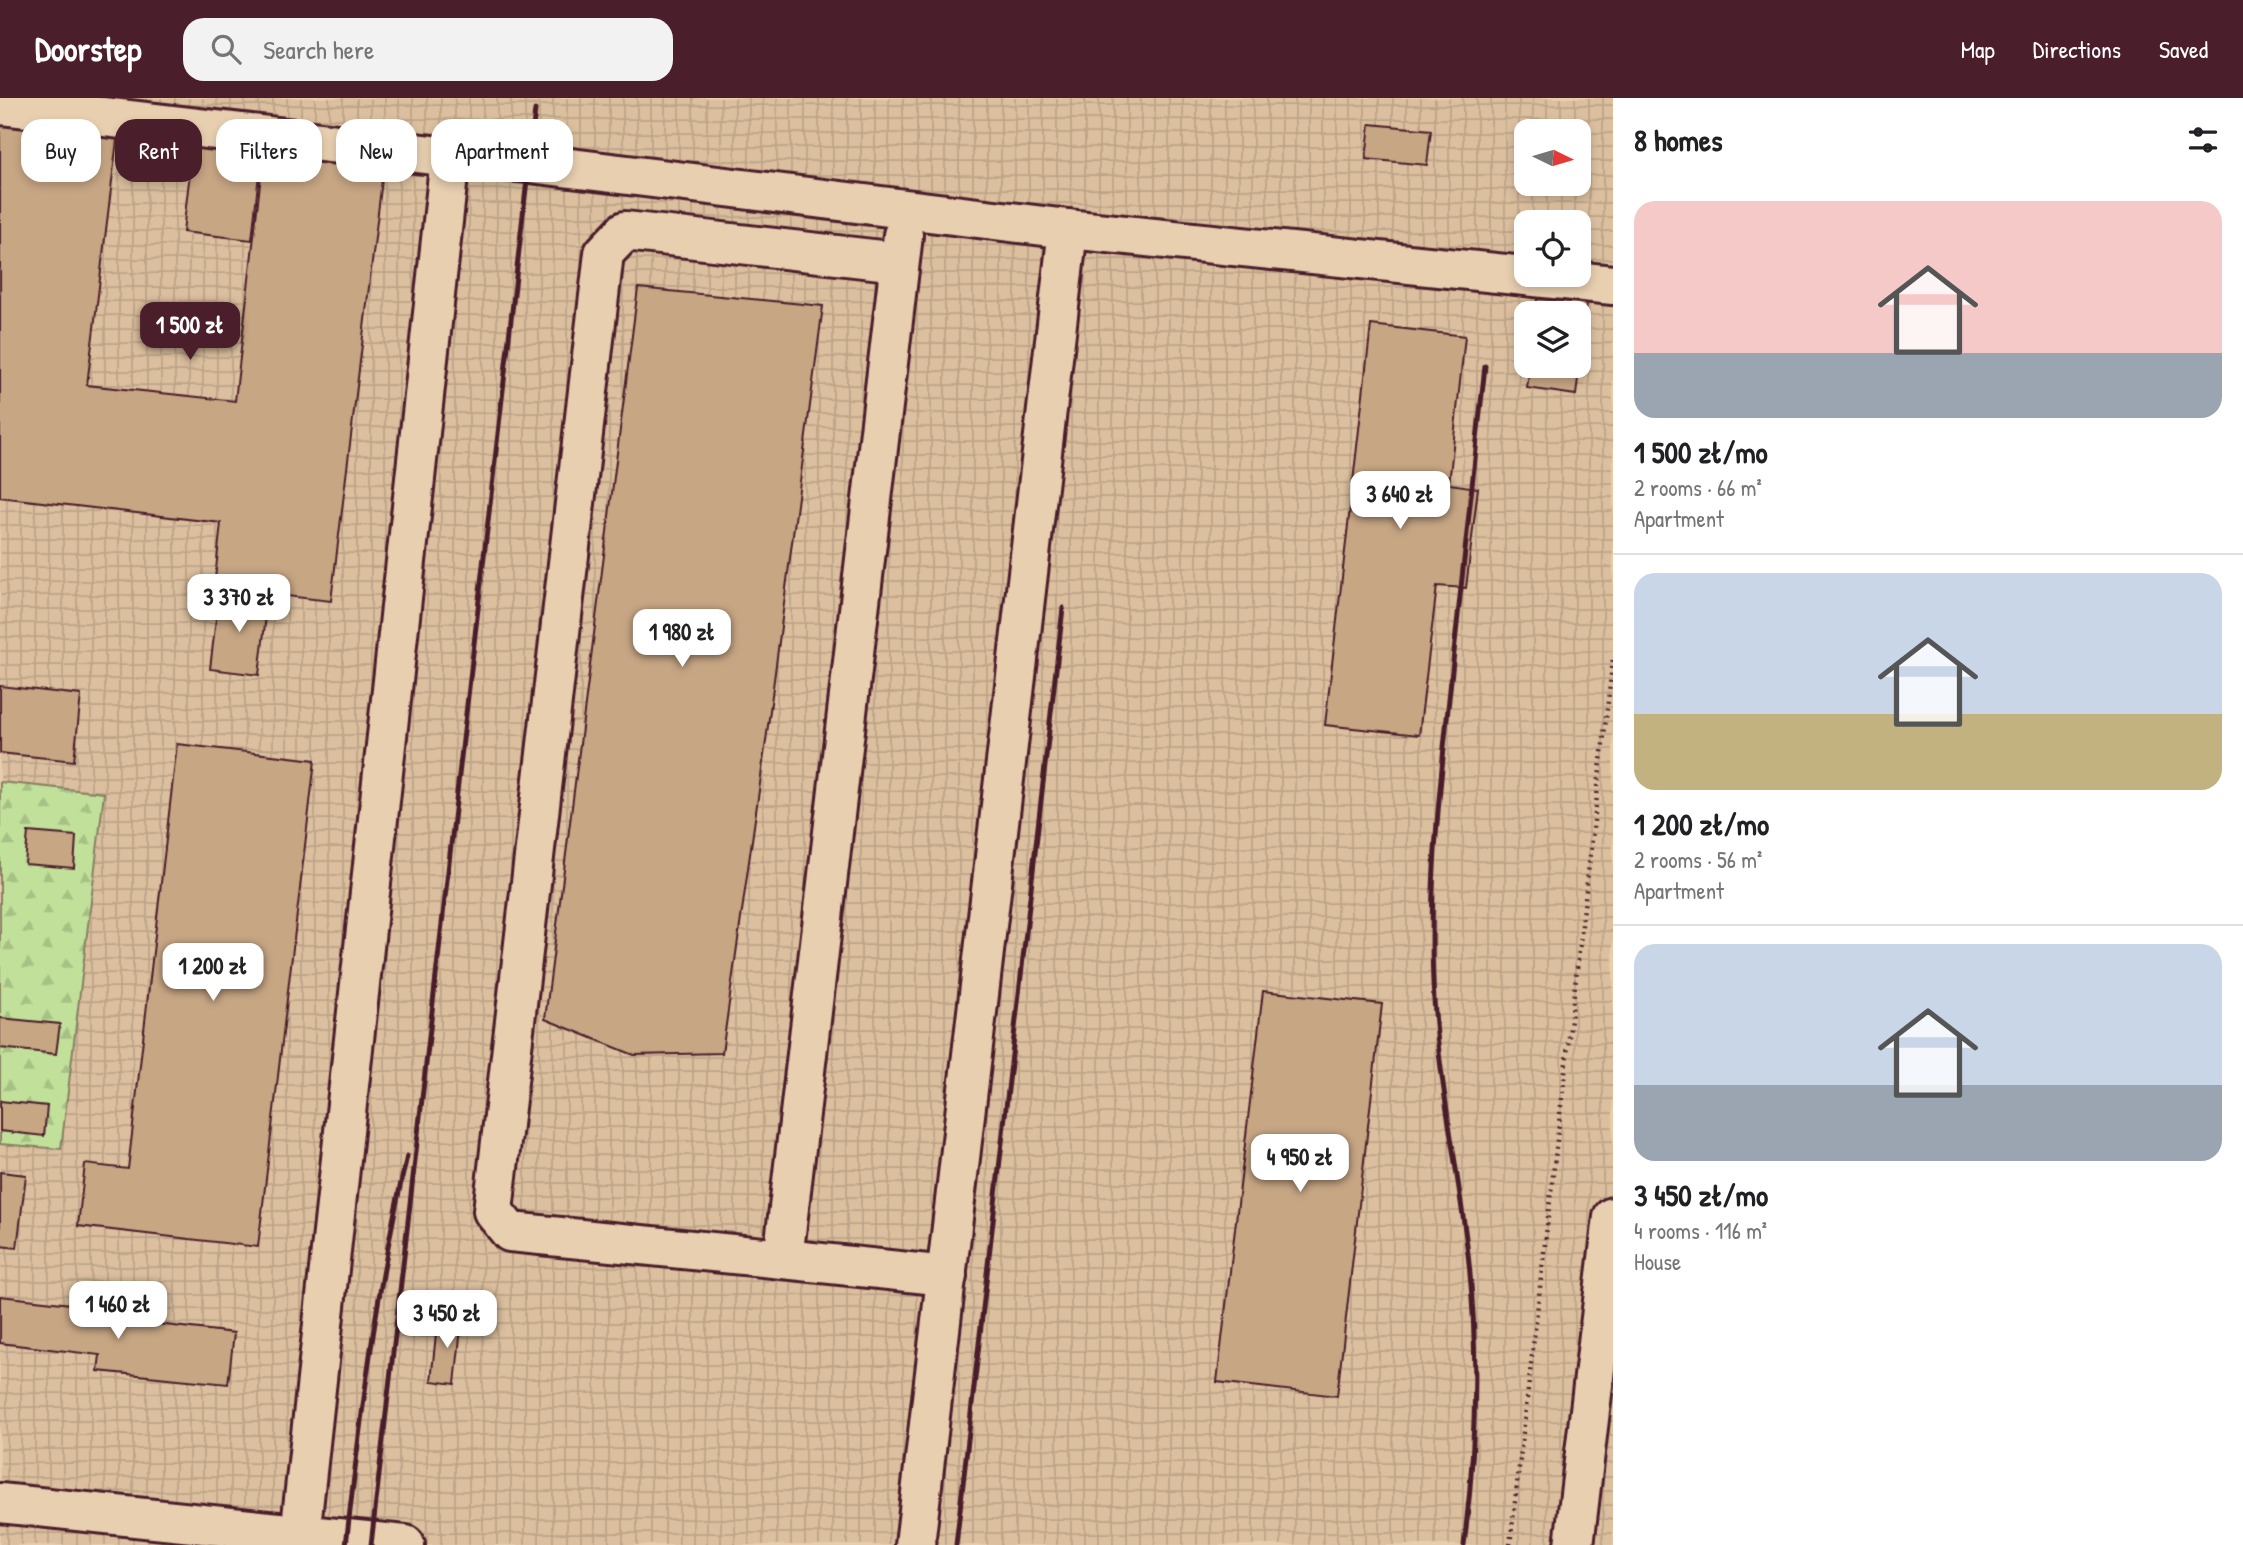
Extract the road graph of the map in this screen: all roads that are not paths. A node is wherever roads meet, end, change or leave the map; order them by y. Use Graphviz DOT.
graph roads {
  1 [pos="0,105"];
  2 [pos="431,155"];
  3 [pos="573,168"];
  4 [pos="447,182"];
  5 [pos="906,209"];
  6 [pos="1068,229"];
  7 [pos="899,262"];
  8 [pos="1613,285"];
  9 [pos="1613,1216"];
  10 [pos="783,1259"];
  11 [pos="947,1276"];
  12 [pos="0,1503"];
  13 [pos="300,1539"];
  14 [pos="405,1545"];
  15 [pos="915,1545"];
  16 [pos="1574,1545"];
  1 -- 2 [label="lane"];
  3 -- 5 [label="lane"];
  4 -- 13 [label="lane"];
  5 -- 6 [label="lane"];
  5 -- 7 [label="lane"];
  6 -- 8 [label="lane"];
  6 -- 11 [label="lane"];
  7 -- 10 [label="lane"];
  7 -- 10 [label="lane"];
  9 -- 16 [label="lane"];
  10 -- 11 [label="lane"];
  11 -- 15 [label="lane"];
  12 -- 13 [label="lane"];
  13 -- 14 [label="lane"];
}
